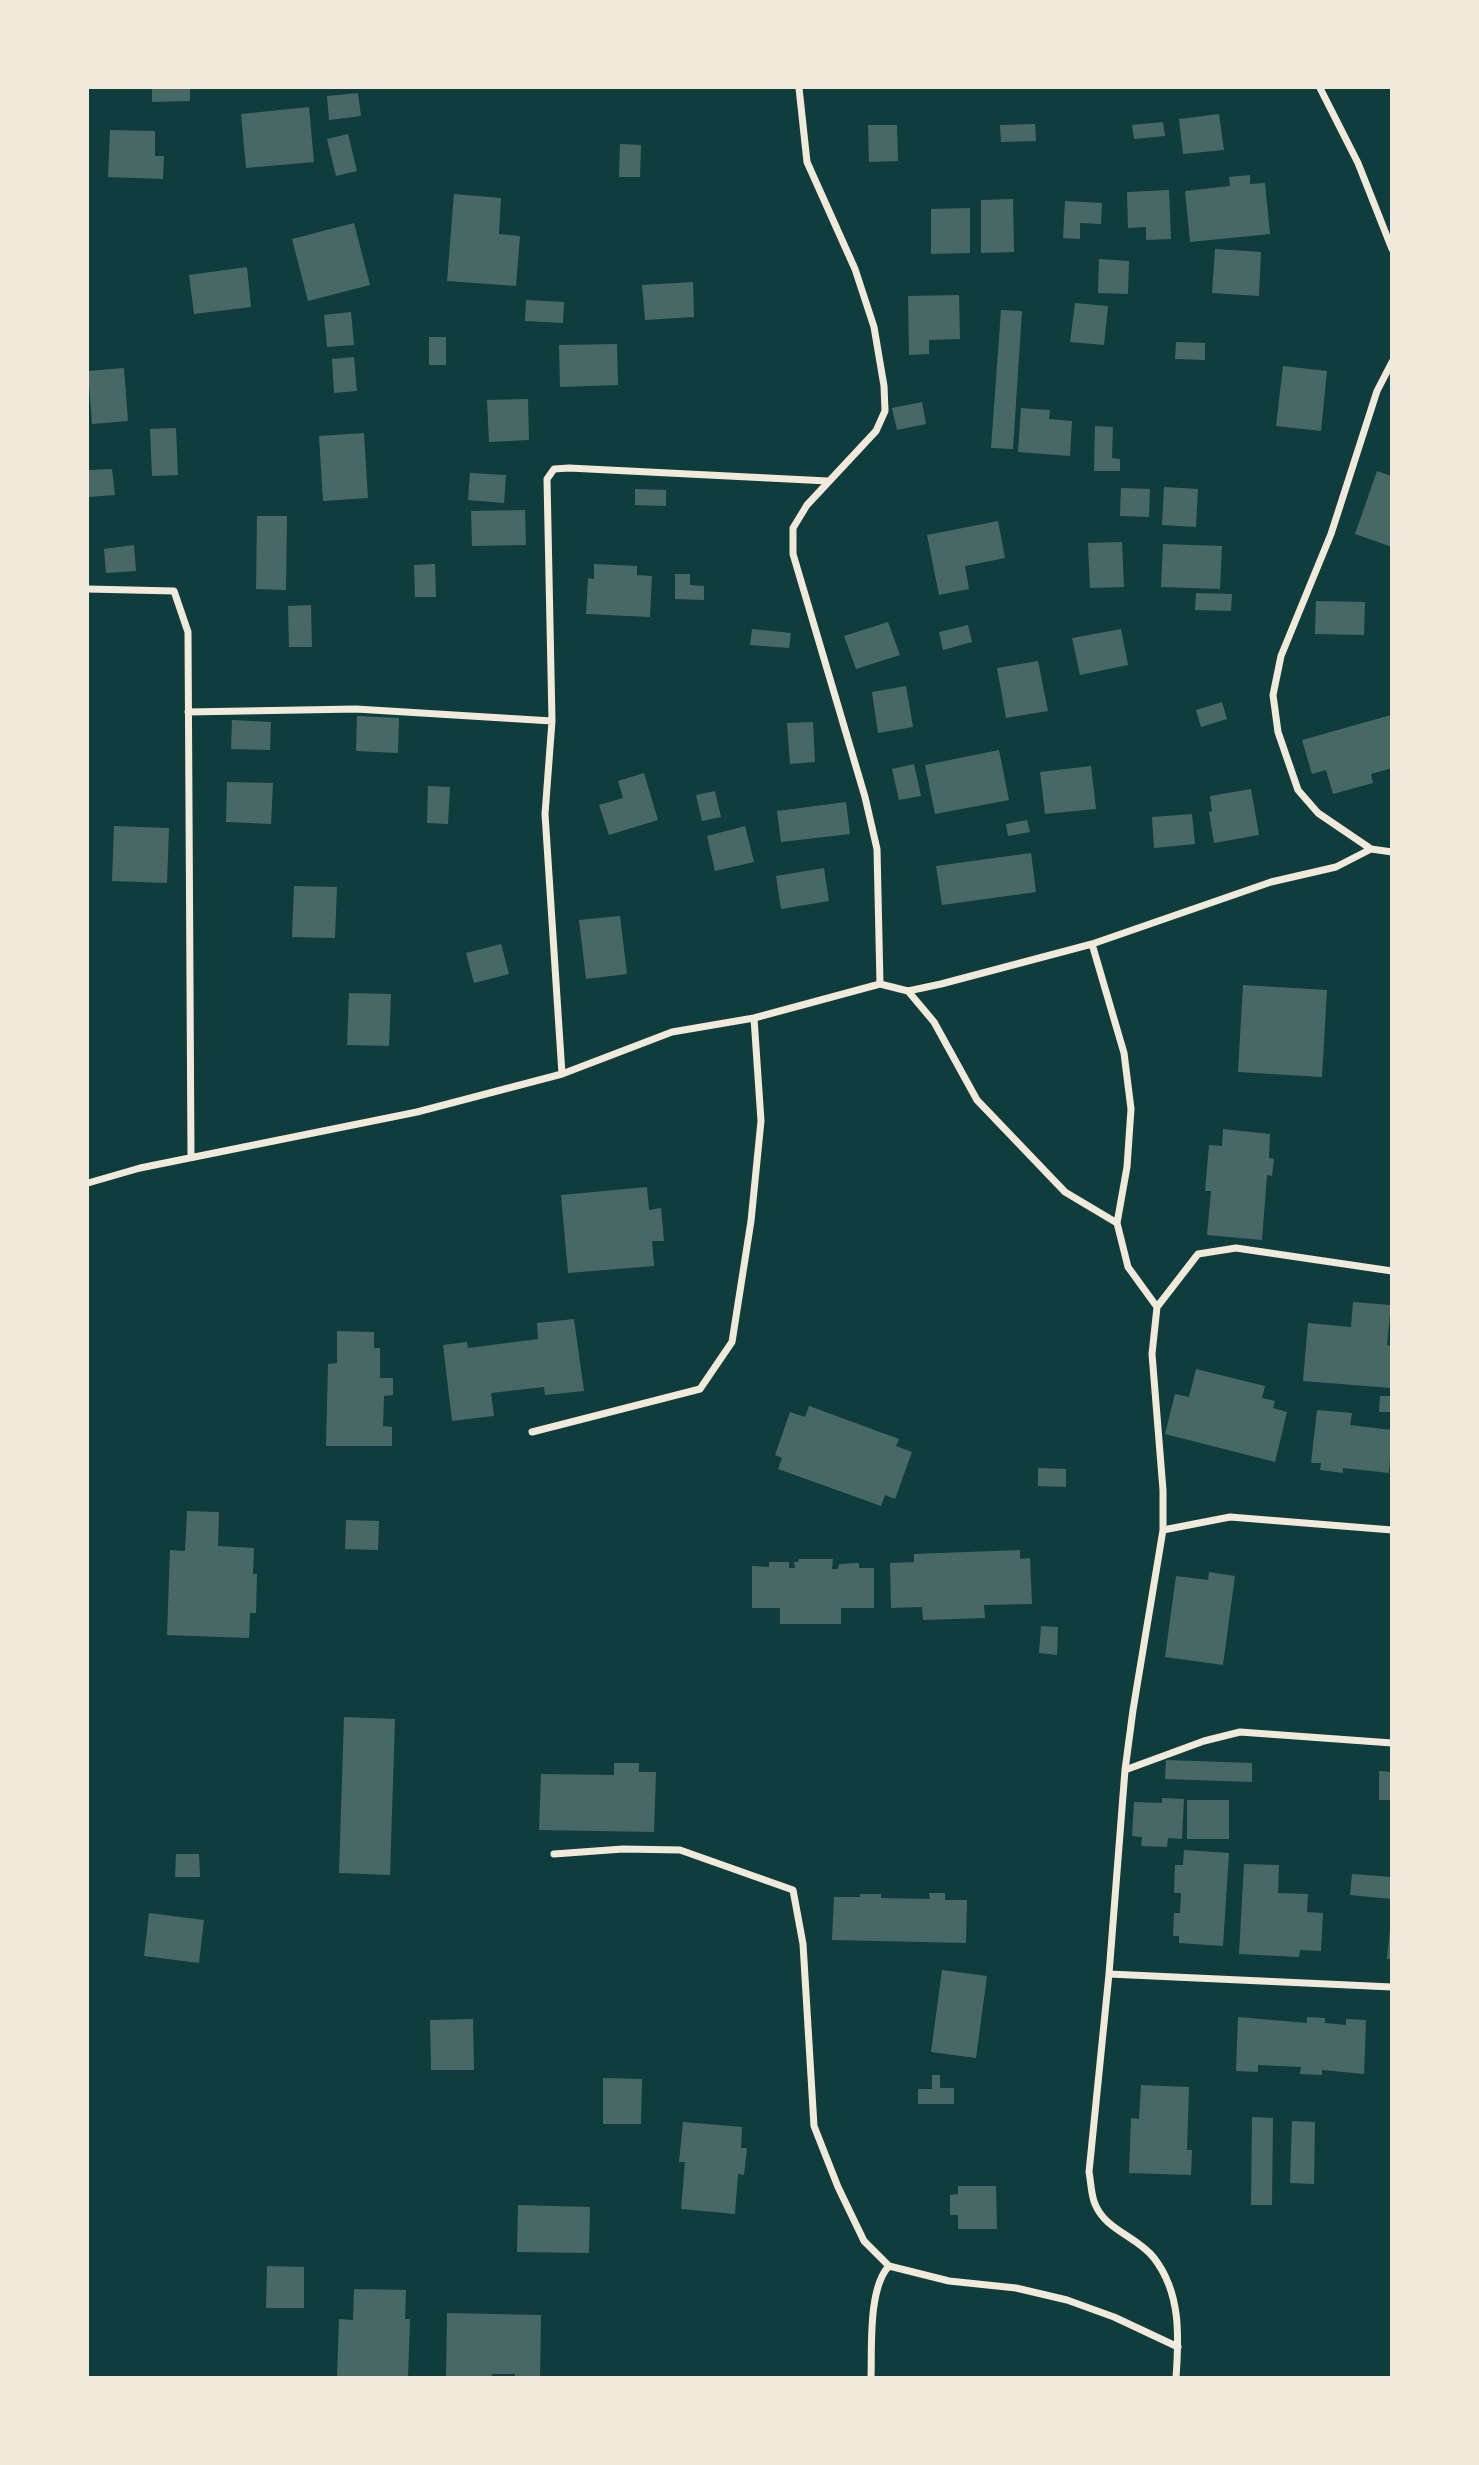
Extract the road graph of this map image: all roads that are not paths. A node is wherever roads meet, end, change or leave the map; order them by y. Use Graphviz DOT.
graph roads {
  1 [pos="799,88"];
  2 [pos="1320,88"];
  3 [pos="1391,248"];
  4 [pos="1391,362"];
  5 [pos="828,481"];
  6 [pos="88,589"];
  7 [pos="188,712"];
  8 [pos="552,721"];
  9 [pos="1371,849"];
  10 [pos="1391,852"];
  11 [pos="1092,944"];
  12 [pos="880,984"];
  13 [pos="908,991"];
  14 [pos="754,1018"];
  15 [pos="562,1074"];
  16 [pos="191,1157"];
  17 [pos="88,1183"];
  18 [pos="1117,1223"];
  19 [pos="1391,1271"];
  20 [pos="1157,1307"];
  21 [pos="532,1432"];
  22 [pos="1163,1530"];
  23 [pos="1391,1530"];
  24 [pos="1391,1743"];
  25 [pos="1125,1770"];
  26 [pos="554,1854"];
  27 [pos="1109,1974"];
  28 [pos="1391,1987"];
  29 [pos="889,2266"];
  30 [pos="1178,2347"];
  31 [pos="871,2378"];
  32 [pos="1176,2378"];
  1 -- 5 [label="street"];
  2 -- 3 [label="street"];
  4 -- 9 [label="street"];
  5 -- 8 [label="street"];
  5 -- 12 [label="street"];
  6 -- 7 [label="street"];
  7 -- 8 [label="street"];
  7 -- 16 [label="street"];
  8 -- 15 [label="street"];
  9 -- 10 [label="street"];
  9 -- 11 [label="street"];
  11 -- 13 [label="street"];
  11 -- 18 [label="street"];
  12 -- 13 [label="street"];
  12 -- 14 [label="street"];
  13 -- 18 [label="street"];
  14 -- 15 [label="street"];
  14 -- 21 [label="street"];
  15 -- 16 [label="street"];
  16 -- 17 [label="street"];
  18 -- 20 [label="street"];
  19 -- 20 [label="street"];
  20 -- 22 [label="street"];
  22 -- 23 [label="street"];
  22 -- 25 [label="street"];
  24 -- 25 [label="street"];
  25 -- 27 [label="street"];
  26 -- 29 [label="street"];
  27 -- 28 [label="street"];
  27 -- 30 [label="street"];
  29 -- 30 [label="street"];
  29 -- 31 [label="street"];
  30 -- 32 [label="street"];
}
